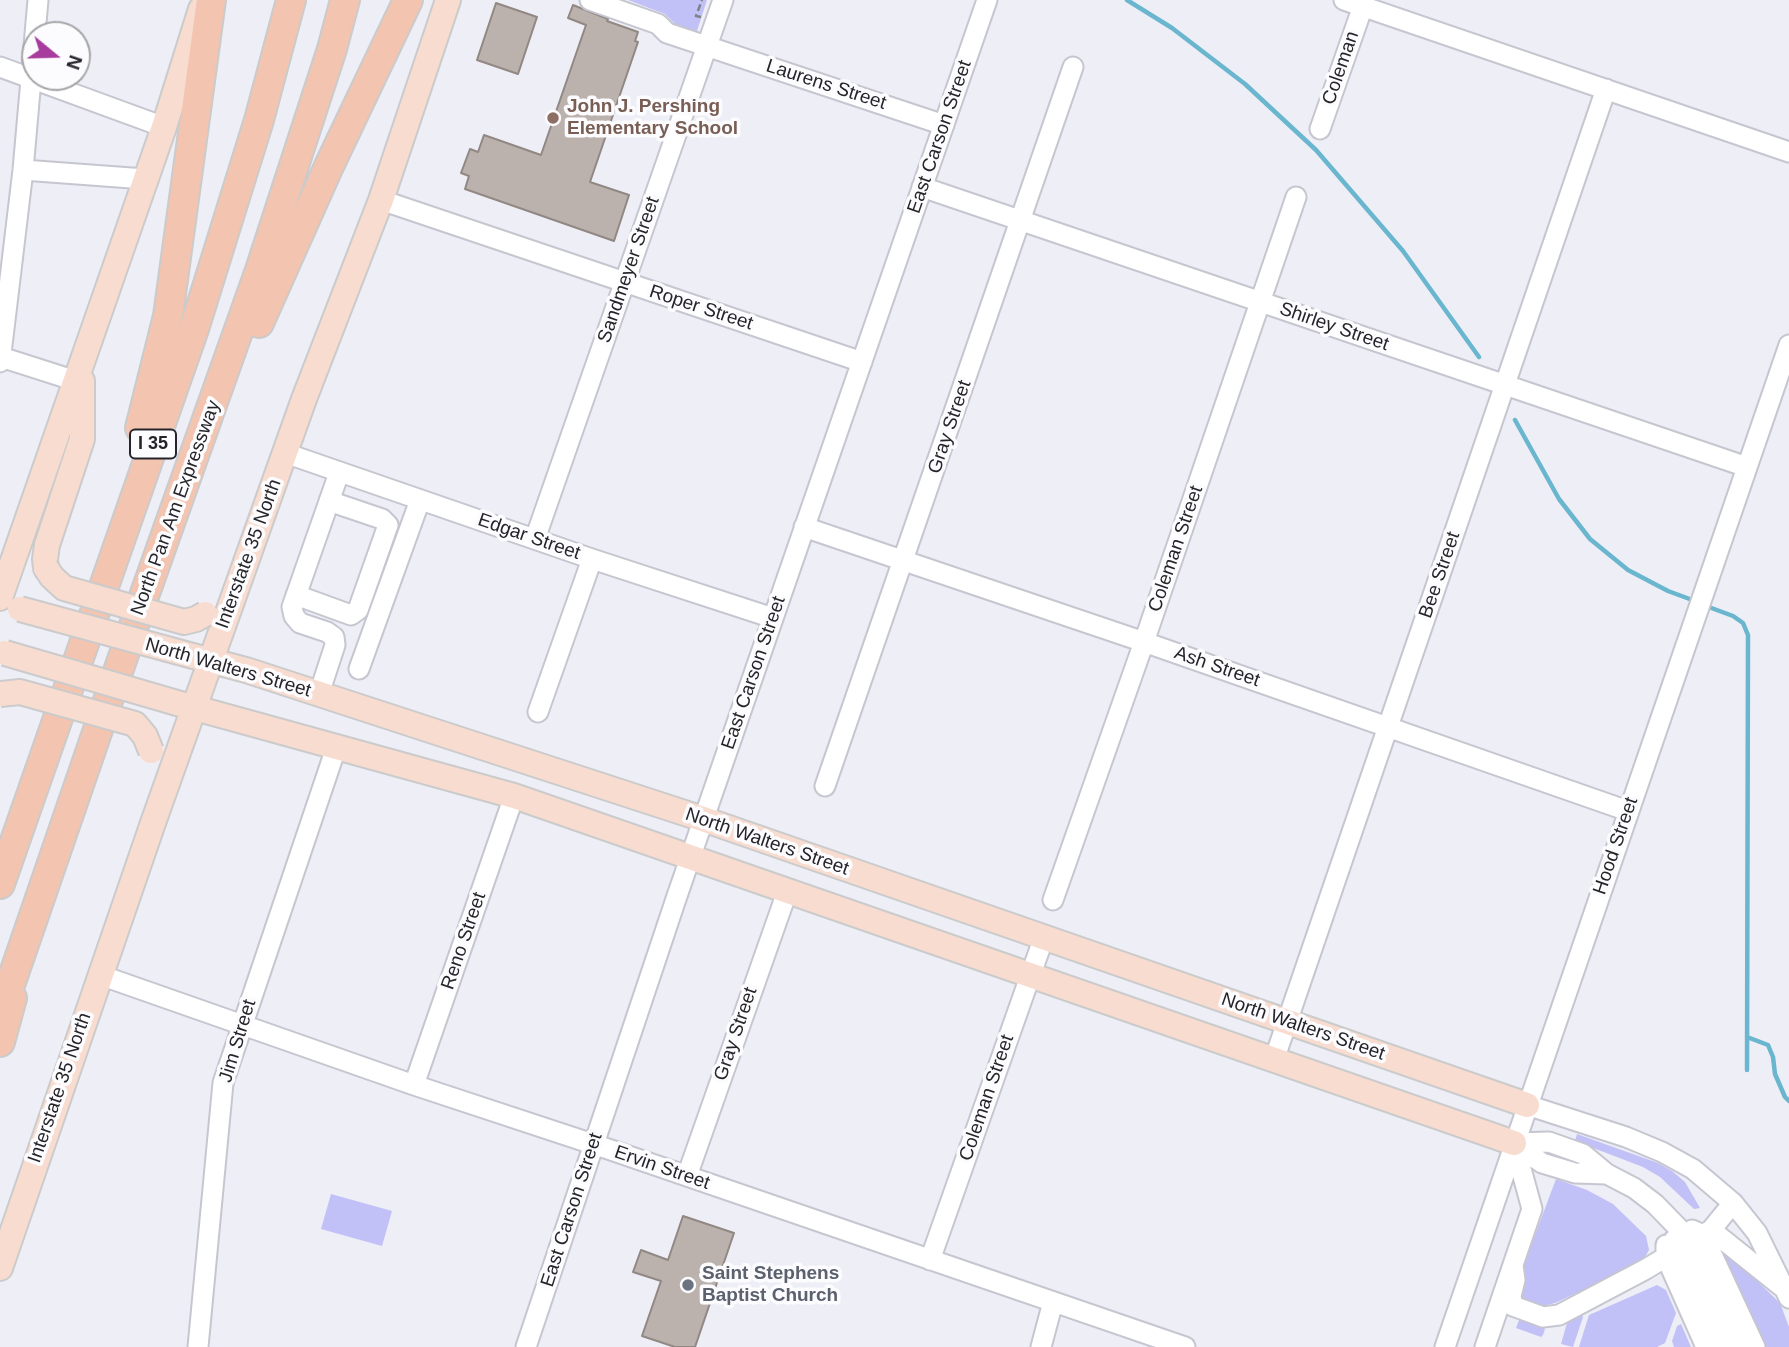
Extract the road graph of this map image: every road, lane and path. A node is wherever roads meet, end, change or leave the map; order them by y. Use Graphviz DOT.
graph roads {
  1 [pos="38,0"];
  2 [pos="204,0"];
  3 [pos="211,0"];
  4 [pos="291,0"];
  5 [pos="345,0"];
  6 [pos="408,0"];
  7 [pos="448,0"];
  8 [pos="590,0"];
  9 [pos="723,0"];
  10 [pos="987,0"];
  11 [pos="1343,0"];
  12 [pos="1363,6"];
  13 [pos="36,21"];
  14 [pos="707,45"];
  15 [pos="0,67"];
  16 [pos="1073,67"];
  17 [pos="21,74"];
  18 [pos="1606,89"];
  19 [pos="29,91"];
  20 [pos="68,91"];
  21 [pos="944,125"];
  22 [pos="164,127"];
  23 [pos="1320,129"];
  24 [pos="1789,152"];
  25 [pos="23,170"];
  26 [pos="145,179"];
  27 [pos="922,187"];
  28 [pos="1296,197"];
  29 [pos="380,200"];
  30 [pos="1021,221"];
  31 [pos="625,283"];
  32 [pos="1260,302"];
  33 [pos="1789,345"];
  34 [pos="0,359"];
  35 [pos="862,362"];
  36 [pos="79,372"];
  37 [pos="1504,385"];
  38 [pos="285,453"];
  39 [pos="1747,467"];
  40 [pos="339,473"];
  41 [pos="329,500"];
  42 [pos="419,500"];
  43 [pos="804,527"];
  44 [pos="255,537"];
  45 [pos="535,539"];
  46 [pos="592,559"];
  47 [pos="903,560"];
  48 [pos="104,581"];
  49 [pos="296,595"];
  50 [pos="143,599"];
  51 [pos="7,603"];
  52 [pos="773,618"];
  53 [pos="1144,642"];
  54 [pos="3,652"];
  55 [pos="202,659"];
  56 [pos="359,669"];
  57 [pos="0,694"];
  58 [pos="319,694"];
  59 [pos="186,706"];
  60 [pos="538,712"];
  61 [pos="1389,728"];
  62 [pos="335,748"];
  63 [pos="825,786"];
  64 [pos="514,796"];
  65 [pos="1628,811"];
  66 [pos="704,819"];
  67 [pos="154,820"];
  68 [pos="690,857"];
  69 [pos="0,884"];
  70 [pos="786,892"];
  71 [pos="1053,900"];
  72 [pos="34,920"];
  73 [pos="1044,937"];
  74 [pos="100,975"];
  75 [pos="1030,976"];
  76 [pos="0,1014"];
  77 [pos="1287,1022"];
  78 [pos="242,1024"];
  79 [pos="0,1042"];
  80 [pos="1274,1060"];
  81 [pos="414,1085"];
  82 [pos="1527,1105"];
  83 [pos="1514,1143"];
  84 [pos="594,1144"];
  85 [pos="687,1176"];
  86 [pos="1733,1203"];
  87 [pos="1668,1218"];
  88 [pos="1690,1243"];
  89 [pos="930,1260"];
  90 [pos="1513,1265"];
  91 [pos="0,1268"];
  92 [pos="1787,1293"];
  93 [pos="1053,1302"];
  94 [pos="198,1347"];
  95 [pos="526,1347"];
  96 [pos="1041,1347"];
  97 [pos="1185,1347"];
  98 [pos="1445,1347"];
  99 [pos="1485,1347"];
  100 [pos="1706,1347"];
  101 [pos="1723,1347"];
  102 [pos="1740,1347"];
  103 [pos="1755,1347"];
  1 -- 13 [label="street"];
  2 -- 22 [label="main road"];
  3 -- 48 [label="highway"];
  4 -- 48 [label="highway, I 35"];
  5 -- 50 [label="highway, North Pan Am Expressway / I 35"];
  6 -- 50 [label="highway"];
  7 -- 29 [label="main road, Interstate 35 North"];
  8 -- 14 [label="street, Laurens Street"];
  9 -- 14 [label="street, Sandmeyer Street"];
  10 -- 21 [label="street, East Carson Street"];
  11 -- 12 [label="street"];
  12 -- 18 [label="street"];
  12 -- 23 [label="street, Coleman"];
  14 -- 21 [label="street, Laurens Street"];
  14 -- 31 [label="street, Sandmeyer Street"];
  15 -- 17 [label="street"];
  16 -- 30 [label="street, Gray Street"];
  18 -- 24 [label="street"];
  18 -- 37 [label="street, Bee Street"];
  19 -- 25 [label="street"];
  20 -- 22 [label="street"];
  21 -- 27 [label="street, East Carson Street"];
  22 -- 26 [label="main road"];
  25 -- 26 [label="street"];
  25 -- 34 [label="street"];
  26 -- 36 [label="main road"];
  27 -- 30 [label="street, Shirley Street"];
  27 -- 35 [label="street, East Carson Street"];
  28 -- 32 [label="street, Coleman Street"];
  29 -- 31 [label="street, Roper Street"];
  29 -- 38 [label="main road, Interstate 35 North"];
  30 -- 32 [label="street, Shirley Street"];
  30 -- 47 [label="street, Gray Street"];
  31 -- 35 [label="street, Roper Street"];
  31 -- 45 [label="street, Sandmeyer Street"];
  32 -- 37 [label="street, Shirley Street"];
  32 -- 53 [label="street, Coleman Street"];
  33 -- 39 [label="street, Hood Street"];
  34 -- 36 [label="street"];
  35 -- 43 [label="street, East Carson Street"];
  36 -- 44 [label="main road, bridge"];
  36 -- 51 [label="main road"];
  37 -- 39 [label="street, Shirley Street"];
  37 -- 61 [label="street, Bee Street"];
  38 -- 40 [label="street, Edgar Street"];
  38 -- 44 [label="main road, Interstate 35 North"];
  39 -- 65 [label="street, Hood Street"];
  40 -- 41 [label="street"];
  40 -- 42 [label="street, Edgar Street"];
  41 -- 49 [label="street"];
  41 -- 49 [label="street"];
  42 -- 45 [label="street, Edgar Street"];
  42 -- 56 [label="street"];
  43 -- 47 [label="street, Ash Street"];
  43 -- 52 [label="street, East Carson Street"];
  44 -- 55 [label="main road, Interstate 35 North"];
  45 -- 46 [label="street, Edgar Street"];
  46 -- 52 [label="street, Edgar Street"];
  46 -- 60 [label="street"];
  47 -- 53 [label="street, Ash Street"];
  47 -- 63 [label="street, Gray Street"];
  48 -- 69 [label="highway, I 35"];
  49 -- 58 [label="street"];
  50 -- 72 [label="highway, North Pan Am Expressway / I 35"];
  51 -- 55 [label="main road, North Walters Street, bridge"];
  52 -- 66 [label="street, East Carson Street"];
  53 -- 61 [label="street, Ash Street"];
  53 -- 71 [label="street, Coleman Street"];
  54 -- 59 [label="main road, North Walters Street, bridge"];
  55 -- 58 [label="main road, North Walters Street"];
  55 -- 59 [label="main road, Interstate 35 North"];
  57 -- 67 [label="main road, bridge"];
  58 -- 66 [label="main road, North Walters Street"];
  59 -- 62 [label="main road, North Walters Street"];
  59 -- 67 [label="main road, Interstate 35 North"];
  61 -- 65 [label="street, Ash Street"];
  61 -- 77 [label="street, Bee Street"];
  62 -- 64 [label="main road, North Walters Street"];
  62 -- 78 [label="street, Jim Street"];
  64 -- 68 [label="main road, North Walters Street"];
  64 -- 81 [label="street, Reno Street"];
  65 -- 82 [label="street, Hood Street"];
  66 -- 68 [label="street, East Carson Street"];
  66 -- 73 [label="main road, North Walters Street"];
  67 -- 74 [label="main road, Interstate 35 North"];
  68 -- 70 [label="main road, North Walters Street"];
  68 -- 84 [label="street, East Carson Street"];
  70 -- 75 [label="main road, North Walters Street"];
  70 -- 85 [label="street, Gray Street"];
  72 -- 76 [label="highway, North Pan Am Expressway / I 35"];
  72 -- 79 [label="highway"];
  73 -- 75 [label="street, Coleman Street"];
  73 -- 77 [label="main road, North Walters Street"];
  74 -- 78 [label="street, Ervin Street"];
  74 -- 91 [label="main road, Interstate 35 North"];
  75 -- 80 [label="main road, North Walters Street"];
  75 -- 89 [label="street, Coleman Street"];
  77 -- 80 [label="street, Bee Street"];
  77 -- 82 [label="main road, North Walters Street"];
  78 -- 81 [label="street, Ervin Street"];
  78 -- 94 [label="street, Jim Street"];
  80 -- 83 [label="main road, North Walters Street"];
  81 -- 84 [label="street, Ervin Street"];
  82 -- 83 [label="street, Hood Street"];
  82 -- 86 [label="street"];
  83 -- 87 [label="street"];
  83 -- 90 [label="street"];
  83 -- 98 [label="street, Hood Street"];
  84 -- 85 [label="street, Ervin Street"];
  84 -- 95 [label="street, East Carson Street"];
  85 -- 89 [label="street, Ervin Street"];
  86 -- 88 [label="street"];
  86 -- 92 [label="street"];
  87 -- 88 [label="street"];
  87 -- 88 [label="street"];
  88 -- 90 [label="street"];
  88 -- 92 [label="street"];
  88 -- 100 [label="street"];
  88 -- 101 [label="street"];
  88 -- 102 [label="street"];
  88 -- 103 [label="street"];
  89 -- 93 [label="street, Ervin Street"];
  90 -- 99 [label="street"];
  93 -- 96 [label="street"];
  93 -- 97 [label="street, Ervin Street"];
}
